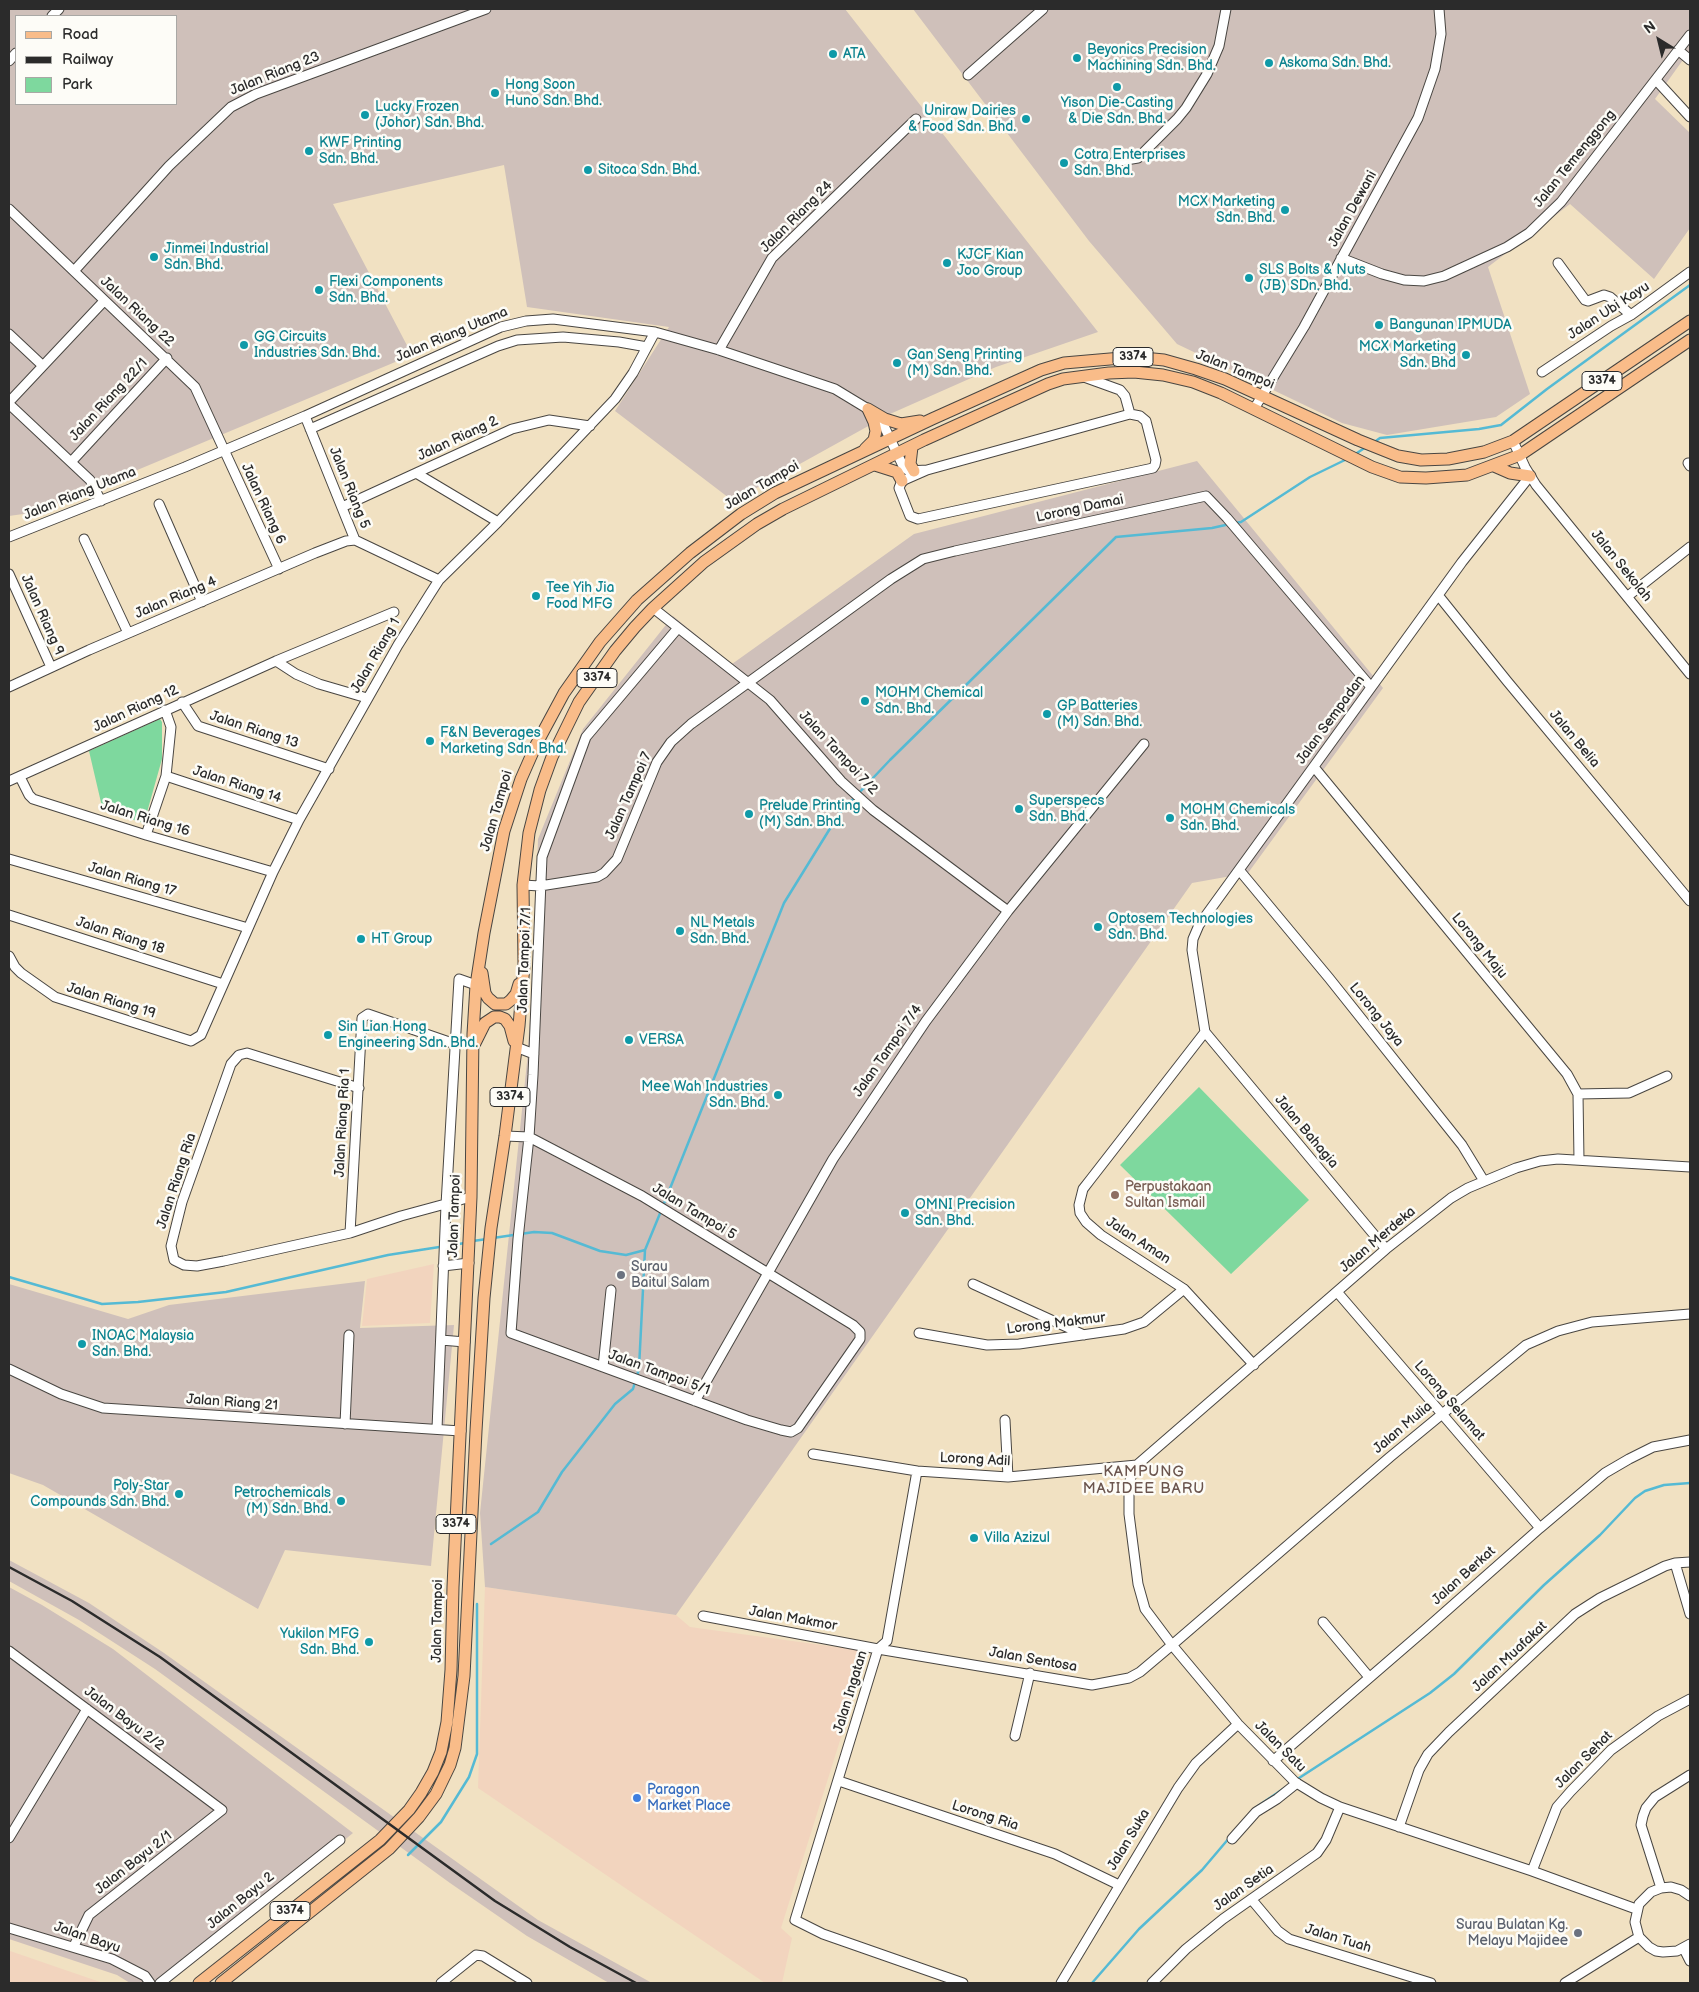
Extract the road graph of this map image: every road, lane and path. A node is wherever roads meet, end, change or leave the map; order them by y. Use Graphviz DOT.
graph roads {
  1 [pos="486,9"];
  2 [pos="1044,9"];
  3 [pos="1226,9"];
  4 [pos="1439,9"];
  5 [pos="1690,35"];
  6 [pos="1678,50"];
  7 [pos="1690,60"];
  8 [pos="968,76"];
  9 [pos="1656,80"];
  10 [pos="1690,117"];
  11 [pos="916,119"];
  12 [pos="1114,162"];
  13 [pos="9,209"];
  14 [pos="1341,258"];
  15 [pos="1558,263"];
  16 [pos="74,271"];
  17 [pos="1690,272"];
  18 [pos="104,300"];
  19 [pos="1631,315"];
  20 [pos="1690,321"];
  21 [pos="655,332"];
  22 [pos="9,334"];
  23 [pos="1690,340"];
  24 [pos="647,347"];
  25 [pos="718,350"];
  26 [pos="167,358"];
  27 [pos="42,365"];
  28 [pos="403,370"];
  29 [pos="1542,372"];
  30 [pos="1082,376"];
  31 [pos="409,384"];
  32 [pos="1262,396"];
  33 [pos="9,403"];
  34 [pos="868,409"];
  35 [pos="1254,409"];
  36 [pos="1130,414"];
  37 [pos="305,416"];
  38 [pos="932,419"];
  39 [pos="590,426"];
  40 [pos="310,429"];
  41 [pos="891,439"];
  42 [pos="1513,441"];
  43 [pos="912,447"];
  44 [pos="223,450"];
  45 [pos="861,452"];
  46 [pos="898,454"];
  47 [pos="1520,455"];
  48 [pos="72,461"];
  49 [pos="875,465"];
  50 [pos="1494,466"];
  51 [pos="926,470"];
  52 [pos="914,471"];
  53 [pos="416,473"];
  54 [pos="1530,476"];
  55 [pos="902,481"];
  56 [pos="101,500"];
  57 [pos="159,504"];
  58 [pos="342,507"];
  59 [pos="498,522"];
  60 [pos="9,537"];
  61 [pos="84,539"];
  62 [pos="355,540"];
  63 [pos="1690,547"];
  64 [pos="279,569"];
  65 [pos="9,574"];
  66 [pos="440,580"];
  67 [pos="1438,595"];
  68 [pos="1628,596"];
  69 [pos="202,602"];
  70 [pos="653,608"];
  71 [pos="394,612"];
  72 [pos="678,628"];
  73 [pos="128,633"];
  74 [pos="276,661"];
  75 [pos="50,667"];
  76 [pos="1690,674"];
  77 [pos="747,682"];
  78 [pos="9,686"];
  79 [pos="1371,687"];
  80 [pos="367,698"];
  81 [pos="182,702"];
  82 [pos="165,710"];
  83 [pos="1144,744"];
  84 [pos="1314,766"];
  85 [pos="329,769"];
  86 [pos="166,776"];
  87 [pos="20,777"];
  88 [pos="9,782"];
  89 [pos="299,820"];
  90 [pos="146,835"];
  91 [pos="9,859"];
  92 [pos="1240,871"];
  93 [pos="273,872"];
  94 [pos="523,885"];
  95 [pos="540,886"];
  96 [pos="1690,901"];
  97 [pos="1008,911"];
  98 [pos="9,915"];
  99 [pos="248,928"];
  100 [pos="9,956"];
  101 [pos="481,958"];
  102 [pos="524,965"];
  103 [pos="223,984"];
  104 [pos="476,985"];
  105 [pos="1204,1032"];
  106 [pos="191,1041"];
  107 [pos="455,1044"];
  108 [pos="473,1049"];
  109 [pos="516,1050"];
  110 [pos="534,1054"];
  111 [pos="1667,1076"];
  112 [pos="359,1088"];
  113 [pos="1578,1094"];
  114 [pos="505,1136"];
  115 [pos="529,1137"];
  116 [pos="1579,1160"];
  117 [pos="1690,1167"];
  118 [pos="1484,1181"];
  119 [pos="471,1197"];
  120 [pos="446,1205"];
  121 [pos="350,1233"];
  122 [pos="1386,1249"];
  123 [pos="468,1263"];
  124 [pos="444,1266"];
  125 [pos="768,1273"];
  126 [pos="973,1284"];
  127 [pos="1184,1289"];
  128 [pos="611,1290"];
  129 [pos="1338,1293"];
  130 [pos="1690,1314"];
  131 [pos="919,1333"];
  132 [pos="511,1334"];
  133 [pos="349,1335"];
  134 [pos="1084,1335"];
  135 [pos="441,1340"];
  136 [pos="465,1342"];
  137 [pos="1254,1365"];
  138 [pos="9,1369"];
  139 [pos="605,1369"];
  140 [pos="695,1401"];
  141 [pos="1442,1413"];
  142 [pos="1005,1420"];
  143 [pos="345,1424"];
  144 [pos="798,1428"];
  145 [pos="437,1429"];
  146 [pos="461,1431"];
  147 [pos="1690,1440"];
  148 [pos="813,1454"];
  149 [pos="1137,1465"];
  150 [pos="918,1471"];
  151 [pos="1008,1477"];
  152 [pos="1540,1528"];
  153 [pos="1690,1562"];
  154 [pos="1675,1563"];
  155 [pos="1690,1614"];
  156 [pos="703,1616"];
  157 [pos="1323,1622"];
  158 [pos="1172,1645"];
  159 [pos="878,1649"];
  160 [pos="9,1651"];
  161 [pos="1030,1674"];
  162 [pos="1369,1677"];
  163 [pos="1690,1699"];
  164 [pos="87,1709"];
  165 [pos="1238,1724"];
  166 [pos="1015,1736"];
  167 [pos="1273,1761"];
  168 [pos="1690,1775"];
  169 [pos="839,1781"];
  170 [pos="1296,1783"];
  171 [pos="1340,1808"];
  172 [pos="222,1810"];
  173 [pos="1399,1827"];
  174 [pos="9,1838"];
  175 [pos="1232,1839"];
  176 [pos="340,1840"];
  177 [pos="1532,1871"];
  178 [pos="1119,1885"];
  179 [pos="1661,1888"];
  180 [pos="1690,1896"];
  181 [pos="1252,1900"];
  182 [pos="1636,1909"];
  183 [pos="9,1928"];
  184 [pos="1640,1937"];
  185 [pos="74,1946"];
  186 [pos="1687,1946"];
  187 [pos="1690,1961"];
  188 [pos="150,1983"];
  189 [pos="160,1983"];
  190 [pos="199,1983"];
  191 [pos="221,1983"];
  192 [pos="441,1983"];
  193 [pos="527,1983"];
  194 [pos="963,1983"];
  195 [pos="1061,1983"];
  196 [pos="1152,1983"];
  197 [pos="1430,1983"];
  198 [pos="1565,1983"];
  1 -- 16 [label="street, Jalan Riang 23"];
  2 -- 8 [label="street"];
  3 -- 12 [label="street"];
  4 -- 14 [label="street, Jalan Dewani"];
  5 -- 6 [label="street, Jalan Temenggong"];
  6 -- 7 [label="street"];
  6 -- 9 [label="street, Jalan Temenggong"];
  9 -- 10 [label="street"];
  9 -- 14 [label="street, Jalan Temenggong"];
  11 -- 25 [label="street, Jalan Riang 24"];
  13 -- 16 [label="street, Jalan Riang 22"];
  14 -- 32 [label="street, Jalan Dewani"];
  15 -- 19 [label="street"];
  16 -- 18 [label="street, Jalan Riang 22"];
  17 -- 19 [label="street, Jalan Ubi Kayu"];
  18 -- 26 [label="street, Jalan Riang 22"];
  18 -- 27 [label="street"];
  19 -- 29 [label="street, Jalan Ubi Kayu"];
  20 -- 42 [label="main road, Jalan Tampoi / 3374"];
  21 -- 24 [label="street, Jalan Riang 1"];
  21 -- 25 [label="street, Jalan Riang Utama"];
  21 -- 28 [label="street, Jalan Riang Utama"];
  22 -- 27 [label="street"];
  23 -- 47 [label="main road, Jalan Tampoi / 3374"];
  24 -- 31 [label="street"];
  24 -- 39 [label="street, Jalan Riang 1"];
  25 -- 34 [label="street, Jalan Riang Utama"];
  26 -- 44 [label="street, Jalan Riang 22"];
  26 -- 48 [label="street, Jalan Riang 22/1"];
  27 -- 33 [label="street"];
  28 -- 31 [label="street"];
  28 -- 37 [label="street, Jalan Riang Utama"];
  30 -- 35 [label="main road, Jalan Tampoi / 3374"];
  30 -- 36 [label="street"];
  30 -- 43 [label="main road, Jalan Tampoi / 3374"];
  31 -- 40 [label="street"];
  32 -- 35 [label="street, Jalan Dewani"];
  32 -- 38 [label="main road, Jalan Tampoi / 3374"];
  32 -- 42 [label="main road, Jalan Tampoi / 3374"];
  33 -- 48 [label="street, Jalan Riang 22/1"];
  34 -- 38 [label="main road"];
  34 -- 41 [label="street, Jalan Riang Utama"];
  34 -- 45 [label="main road"];
  35 -- 50 [label="main road, Jalan Tampoi / 3374"];
  36 -- 51 [label="street"];
  36 -- 55 [label="street"];
  37 -- 40 [label="street, Jalan Riang 5"];
  37 -- 44 [label="street, Jalan Riang Utama"];
  38 -- 41 [label="main road, Jalan Tampoi / 3374"];
  39 -- 53 [label="street, Jalan Riang 2"];
  39 -- 59 [label="street, Jalan Riang 1"];
  40 -- 58 [label="street, Jalan Riang 5"];
  41 -- 45 [label="main road, Jalan Tampoi / 3374"];
  41 -- 46 [label="street, Jalan Riang Utama"];
  42 -- 47 [label="street"];
  43 -- 46 [label="main road, Jalan Tampoi / 3374"];
  43 -- 52 [label="main road"];
  44 -- 56 [label="street, Jalan Riang Utama"];
  44 -- 64 [label="street, Jalan Riang 6"];
  45 -- 101 [label="main road, Jalan Tampoi / 3374"];
  46 -- 49 [label="main road, Jalan Tampoi / 3374"];
  46 -- 52 [label="street, Jalan Riang Utama"];
  47 -- 50 [label="main road, Jalan Tampoi / 3374"];
  47 -- 54 [label="street"];
  48 -- 56 [label="street, Jalan Riang 22/1"];
  49 -- 55 [label="main road"];
  49 -- 70 [label="main road, Jalan Tampoi / 3374"];
  50 -- 54 [label="main road"];
  51 -- 52 [label="street"];
  51 -- 55 [label="street"];
  53 -- 58 [label="street, Jalan Riang 2"];
  53 -- 59 [label="street"];
  54 -- 67 [label="street, Jalan Sempadan"];
  54 -- 68 [label="street, Jalan Sekolah"];
  56 -- 60 [label="street, Jalan Riang Utama"];
  57 -- 69 [label="street"];
  58 -- 62 [label="street, Jalan Riang 5"];
  59 -- 66 [label="street, Jalan Riang 1"];
  61 -- 73 [label="street"];
  62 -- 64 [label="street, Jalan Riang 4"];
  62 -- 66 [label="street, Jalan Riang 5"];
  63 -- 68 [label="street"];
  64 -- 69 [label="street, Jalan Riang 4"];
  65 -- 75 [label="street, Jalan Riang 9"];
  66 -- 80 [label="street, Jalan Riang 1"];
  67 -- 79 [label="street, Jalan Sempadan"];
  67 -- 96 [label="street, Jalan Belia"];
  68 -- 76 [label="street, Jalan Sekolah"];
  69 -- 73 [label="street, Jalan Riang 4"];
  70 -- 72 [label="street, Jalan Tampoi 7/2"];
  70 -- 94 [label="main road, Jalan Tampoi / 3374"];
  71 -- 74 [label="street, Jalan Riang 12"];
  72 -- 77 [label="street, Jalan Tampoi 7/2"];
  72 -- 95 [label="street, Jalan Tampoi 7/1"];
  73 -- 75 [label="street, Jalan Riang 4"];
  74 -- 80 [label="street"];
  74 -- 81 [label="street, Jalan Riang 12"];
  75 -- 78 [label="street, Jalan Riang 4"];
  77 -- 79 [label="street, Lorong Damai"];
  77 -- 95 [label="street, Jalan Tampoi 7"];
  77 -- 97 [label="street, Jalan Tampoi 7/2"];
  79 -- 84 [label="street, Jalan Sempadan"];
  80 -- 85 [label="street, Jalan Riang 1"];
  81 -- 82 [label="street, Jalan Riang 12"];
  81 -- 85 [label="street, Jalan Riang 13"];
  82 -- 86 [label="street"];
  82 -- 87 [label="street, Jalan Riang 12"];
  83 -- 97 [label="street, Jalan Tampoi 7/4"];
  84 -- 92 [label="street, Jalan Sempadan"];
  84 -- 113 [label="street, Lorong Maju"];
  85 -- 89 [label="street, Jalan Riang 1"];
  86 -- 89 [label="street, Jalan Riang 14"];
  86 -- 90 [label="street"];
  87 -- 88 [label="street, Jalan Riang 12"];
  87 -- 90 [label="street, Jalan Riang 16"];
  89 -- 93 [label="street, Jalan Riang 1"];
  90 -- 93 [label="street, Jalan Riang 16"];
  91 -- 99 [label="street, Jalan Riang 17"];
  92 -- 105 [label="street, Jalan Sempadan"];
  92 -- 118 [label="street, Lorong Jaya"];
  93 -- 99 [label="street, Jalan Riang 1"];
  94 -- 95 [label="street, Jalan Tampoi 7"];
  94 -- 102 [label="main road, Jalan Tampoi / 3374"];
  95 -- 110 [label="street, Jalan Tampoi 7/1"];
  97 -- 125 [label="street, Jalan Tampoi 7/4"];
  98 -- 103 [label="street, Jalan Riang 18"];
  99 -- 103 [label="street, Jalan Riang 1"];
  100 -- 106 [label="street, Jalan Riang 19"];
  101 -- 102 [label="main road"];
  101 -- 104 [label="main road, Jalan Tampoi / 3374"];
  102 -- 109 [label="main road, Jalan Tampoi / 3374"];
  103 -- 106 [label="street, Jalan Riang 1"];
  104 -- 107 [label="street"];
  104 -- 108 [label="main road, Jalan Tampoi / 3374"];
  105 -- 122 [label="street, Jalan Bahagia"];
  105 -- 127 [label="street, Jalan Aman"];
  107 -- 112 [label="street, Jalan Riang Ria 1"];
  107 -- 120 [label="street"];
  108 -- 109 [label="main road"];
  108 -- 119 [label="main road, Jalan Tampoi / 3374"];
  109 -- 110 [label="street"];
  109 -- 114 [label="main road, Jalan Tampoi / 3374"];
  110 -- 115 [label="street, Jalan Tampoi 7/1"];
  111 -- 113 [label="street"];
  112 -- 121 [label="street, Jalan Riang Ria 1"];
  112 -- 121 [label="street, Jalan Riang Ria"];
  113 -- 116 [label="street, Lorong Maju"];
  114 -- 115 [label="street, Jalan Tampoi 5"];
  114 -- 191 [label="main road, Jalan Tampoi / 3374"];
  115 -- 125 [label="street, Jalan Tampoi 5"];
  115 -- 132 [label="street, Jalan Tampoi 7/1"];
  116 -- 117 [label="street, Jalan Merdeka"];
  116 -- 118 [label="street, Jalan Merdeka"];
  118 -- 122 [label="street, Jalan Merdeka"];
  119 -- 120 [label="street, Jalan Riang Ria"];
  119 -- 123 [label="main road, Jalan Tampoi / 3374"];
  120 -- 121 [label="street, Jalan Riang Ria"];
  120 -- 124 [label="street"];
  122 -- 129 [label="street, Jalan Merdeka"];
  123 -- 124 [label="street"];
  123 -- 136 [label="main road, Jalan Tampoi / 3374"];
  124 -- 135 [label="street"];
  125 -- 140 [label="street, Jalan Tampoi 7/4"];
  125 -- 144 [label="street, Jalan Tampoi 5"];
  126 -- 134 [label="street"];
  127 -- 134 [label="street, Lorong Makmur"];
  127 -- 137 [label="street, Jalan Aman"];
  128 -- 139 [label="street"];
  129 -- 137 [label="street, Jalan Merdeka"];
  129 -- 141 [label="street, Lorong Selamat"];
  130 -- 141 [label="street, Jalan Mulia"];
  131 -- 134 [label="street, Lorong Makmur"];
  132 -- 139 [label="street, Jalan Tampoi 5/1"];
  133 -- 143 [label="street"];
  135 -- 136 [label="street"];
  135 -- 145 [label="street"];
  136 -- 146 [label="main road, Jalan Tampoi / 3374"];
  137 -- 149 [label="street, Jalan Merdeka"];
  138 -- 143 [label="street, Jalan Riang 21"];
  139 -- 140 [label="street, Jalan Tampoi 5/1"];
  140 -- 144 [label="street, Jalan Tampoi 5/1"];
  141 -- 152 [label="street, Lorong Selamat"];
  141 -- 158 [label="street, Jalan Mulia"];
  142 -- 151 [label="street"];
  143 -- 145 [label="street, Jalan Riang 21"];
  145 -- 146 [label="street, Jalan Riang 21"];
  146 -- 190 [label="main road, Jalan Tampoi / 3374"];
  147 -- 152 [label="street, Jalan Berkat"];
  148 -- 150 [label="street, Lorong Adil"];
  149 -- 151 [label="street, Lorong Adil"];
  149 -- 158 [label="street, Jalan Satu"];
  150 -- 151 [label="street, Lorong Adil"];
  150 -- 159 [label="street, Jalan Ingatan"];
  152 -- 162 [label="street, Jalan Berkat"];
  153 -- 154 [label="street, Jalan Muafakat"];
  154 -- 155 [label="street"];
  154 -- 173 [label="street, Jalan Muafakat"];
  156 -- 159 [label="street, Jalan Makmor"];
  157 -- 162 [label="street"];
  158 -- 161 [label="street, Jalan Sentosa"];
  158 -- 165 [label="street, Jalan Satu"];
  159 -- 161 [label="street, Jalan Sentosa"];
  159 -- 169 [label="street, Jalan Ingatan"];
  160 -- 164 [label="street, Jalan Bayu 2/2"];
  161 -- 166 [label="street"];
  162 -- 167 [label="street, Jalan Berkat"];
  163 -- 177 [label="street, Jalan Sehat"];
  164 -- 172 [label="street, Jalan Bayu 2/2"];
  164 -- 174 [label="street"];
  165 -- 167 [label="street, Jalan Satu"];
  165 -- 178 [label="street, Jalan Suka"];
  167 -- 170 [label="street, Jalan Satu"];
  168 -- 179 [label="street"];
  169 -- 178 [label="street, Lorong Ria"];
  169 -- 194 [label="street, Jalan Ingatan"];
  170 -- 171 [label="street, Jalan Satu"];
  170 -- 175 [label="street"];
  171 -- 173 [label="street, Jalan Satu"];
  171 -- 181 [label="street, Jalan Setia"];
  172 -- 185 [label="street, Jalan Bayu 2/1"];
  173 -- 177 [label="street, Jalan Satu"];
  176 -- 189 [label="street, Jalan Bayu 2"];
  177 -- 182 [label="street, Jalan Satu"];
  178 -- 195 [label="street, Jalan Suka"];
  179 -- 180 [label="street"];
  179 -- 182 [label="street"];
  181 -- 196 [label="street, Jalan Setia"];
  181 -- 197 [label="street, Jalan Tuah"];
  182 -- 184 [label="street"];
  183 -- 185 [label="street, Jalan Bayu"];
  184 -- 186 [label="street"];
  184 -- 198 [label="street"];
  185 -- 188 [label="street, Jalan Bayu"];
  186 -- 187 [label="street"];
  192 -- 193 [label="street"];
}
